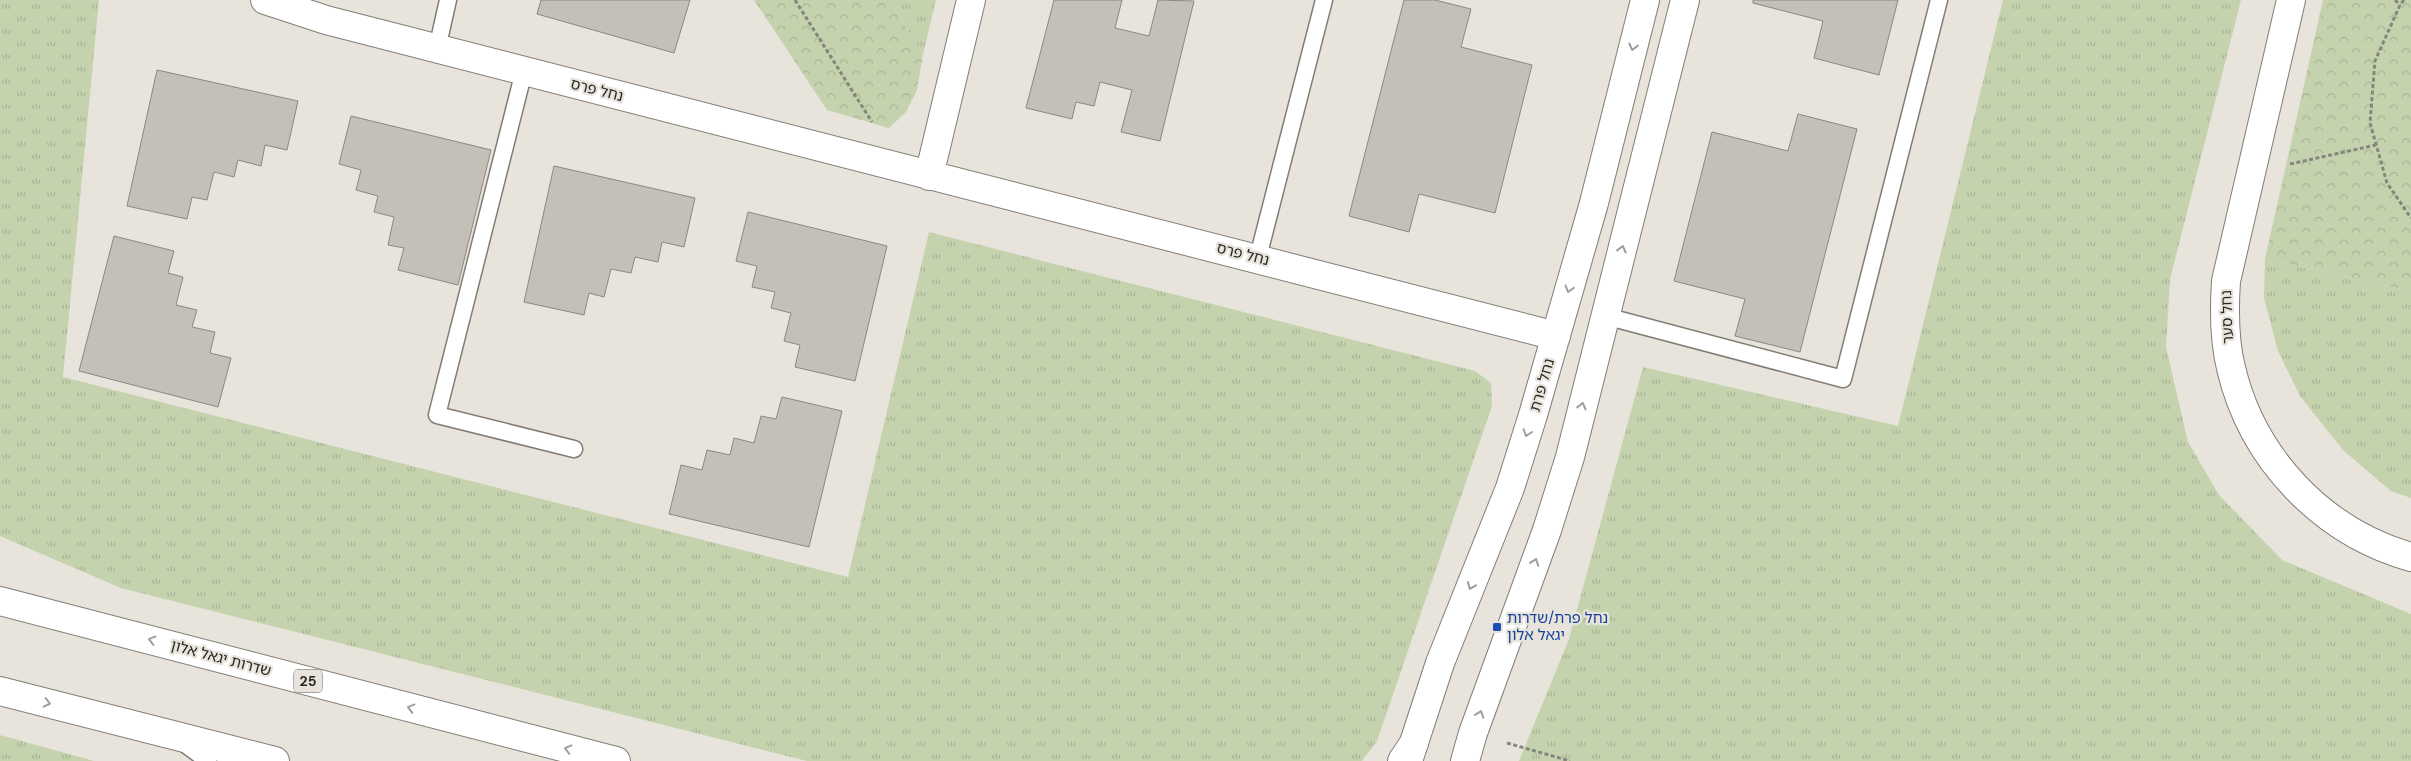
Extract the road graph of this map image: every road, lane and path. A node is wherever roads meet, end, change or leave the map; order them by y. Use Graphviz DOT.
graph roads {
  1 [pos="265,0"];
  2 [pos="448,0"];
  3 [pos="796,0"];
  4 [pos="971,0"];
  5 [pos="1324,0"];
  6 [pos="1645,0"];
  7 [pos="1685,0"];
  8 [pos="1940,0"];
  9 [pos="2291,0"];
  10 [pos="2395,0"];
  11 [pos="2404,0"];
  12 [pos="2400,5"];
  13 [pos="437,48"];
  14 [pos="524,71"];
  15 [pos="2376,145"];
  16 [pos="900,168"];
  17 [pos="2250,173"];
  18 [pos="929,176"];
  19 [pos="2411,218"];
  20 [pos="1258,258"];
  21 [pos="1605,316"];
  22 [pos="1556,336"];
  23 [pos="574,449"];
  24 [pos="2411,557"];
  25 [pos="0,601"];
  26 [pos="0,691"];
  27 [pos="1473,733"];
  28 [pos="174,735"];
  29 [pos="1408,755"];
  30 [pos="208,761"];
  31 [pos="275,761"];
  32 [pos="616,761"];
  33 [pos="1465,761"];
  34 [pos="1570,761"];
  1 -- 13 [label="main road, נחל פרס"];
  2 -- 13 [label="lane"];
  3 -- 16 [label="path"];
  4 -- 18 [label="main road"];
  5 -- 20 [label="lane"];
  6 -- 22 [label="main road, נחל פרת, one-way"];
  21 -- 7 [label="main road, one-way"];
  8 -- 21 [label="lane"];
  9 -- 17 [label="main road, נחל סער"];
  10 -- 12 [label="path"];
  11 -- 12 [label="path"];
  12 -- 15 [label="path"];
  13 -- 14 [label="main road, נחל פרס"];
  14 -- 16 [label="main road, נחל פרס"];
  14 -- 23 [label="lane"];
  15 -- 17 [label="path"];
  15 -- 19 [label="path"];
  16 -- 18 [label="main road, נחל פרס"];
  17 -- 24 [label="main road, נחל סער"];
  18 -- 20 [label="main road, נחל פרס"];
  20 -- 22 [label="main road, נחל פרס"];
  27 -- 21 [label="main road, one-way"];
  22 -- 29 [label="main road, נחל פרת, one-way"];
  32 -- 25 [label="main road, שדרות יגאל אלון / 25, one-way"];
  26 -- 28 [label="main road, one-way"];
  27 -- 33 [label="main road"];
  27 -- 34 [label="path"];
  28 -- 30 [label="lane"];
  28 -- 31 [label="main road"];
}
